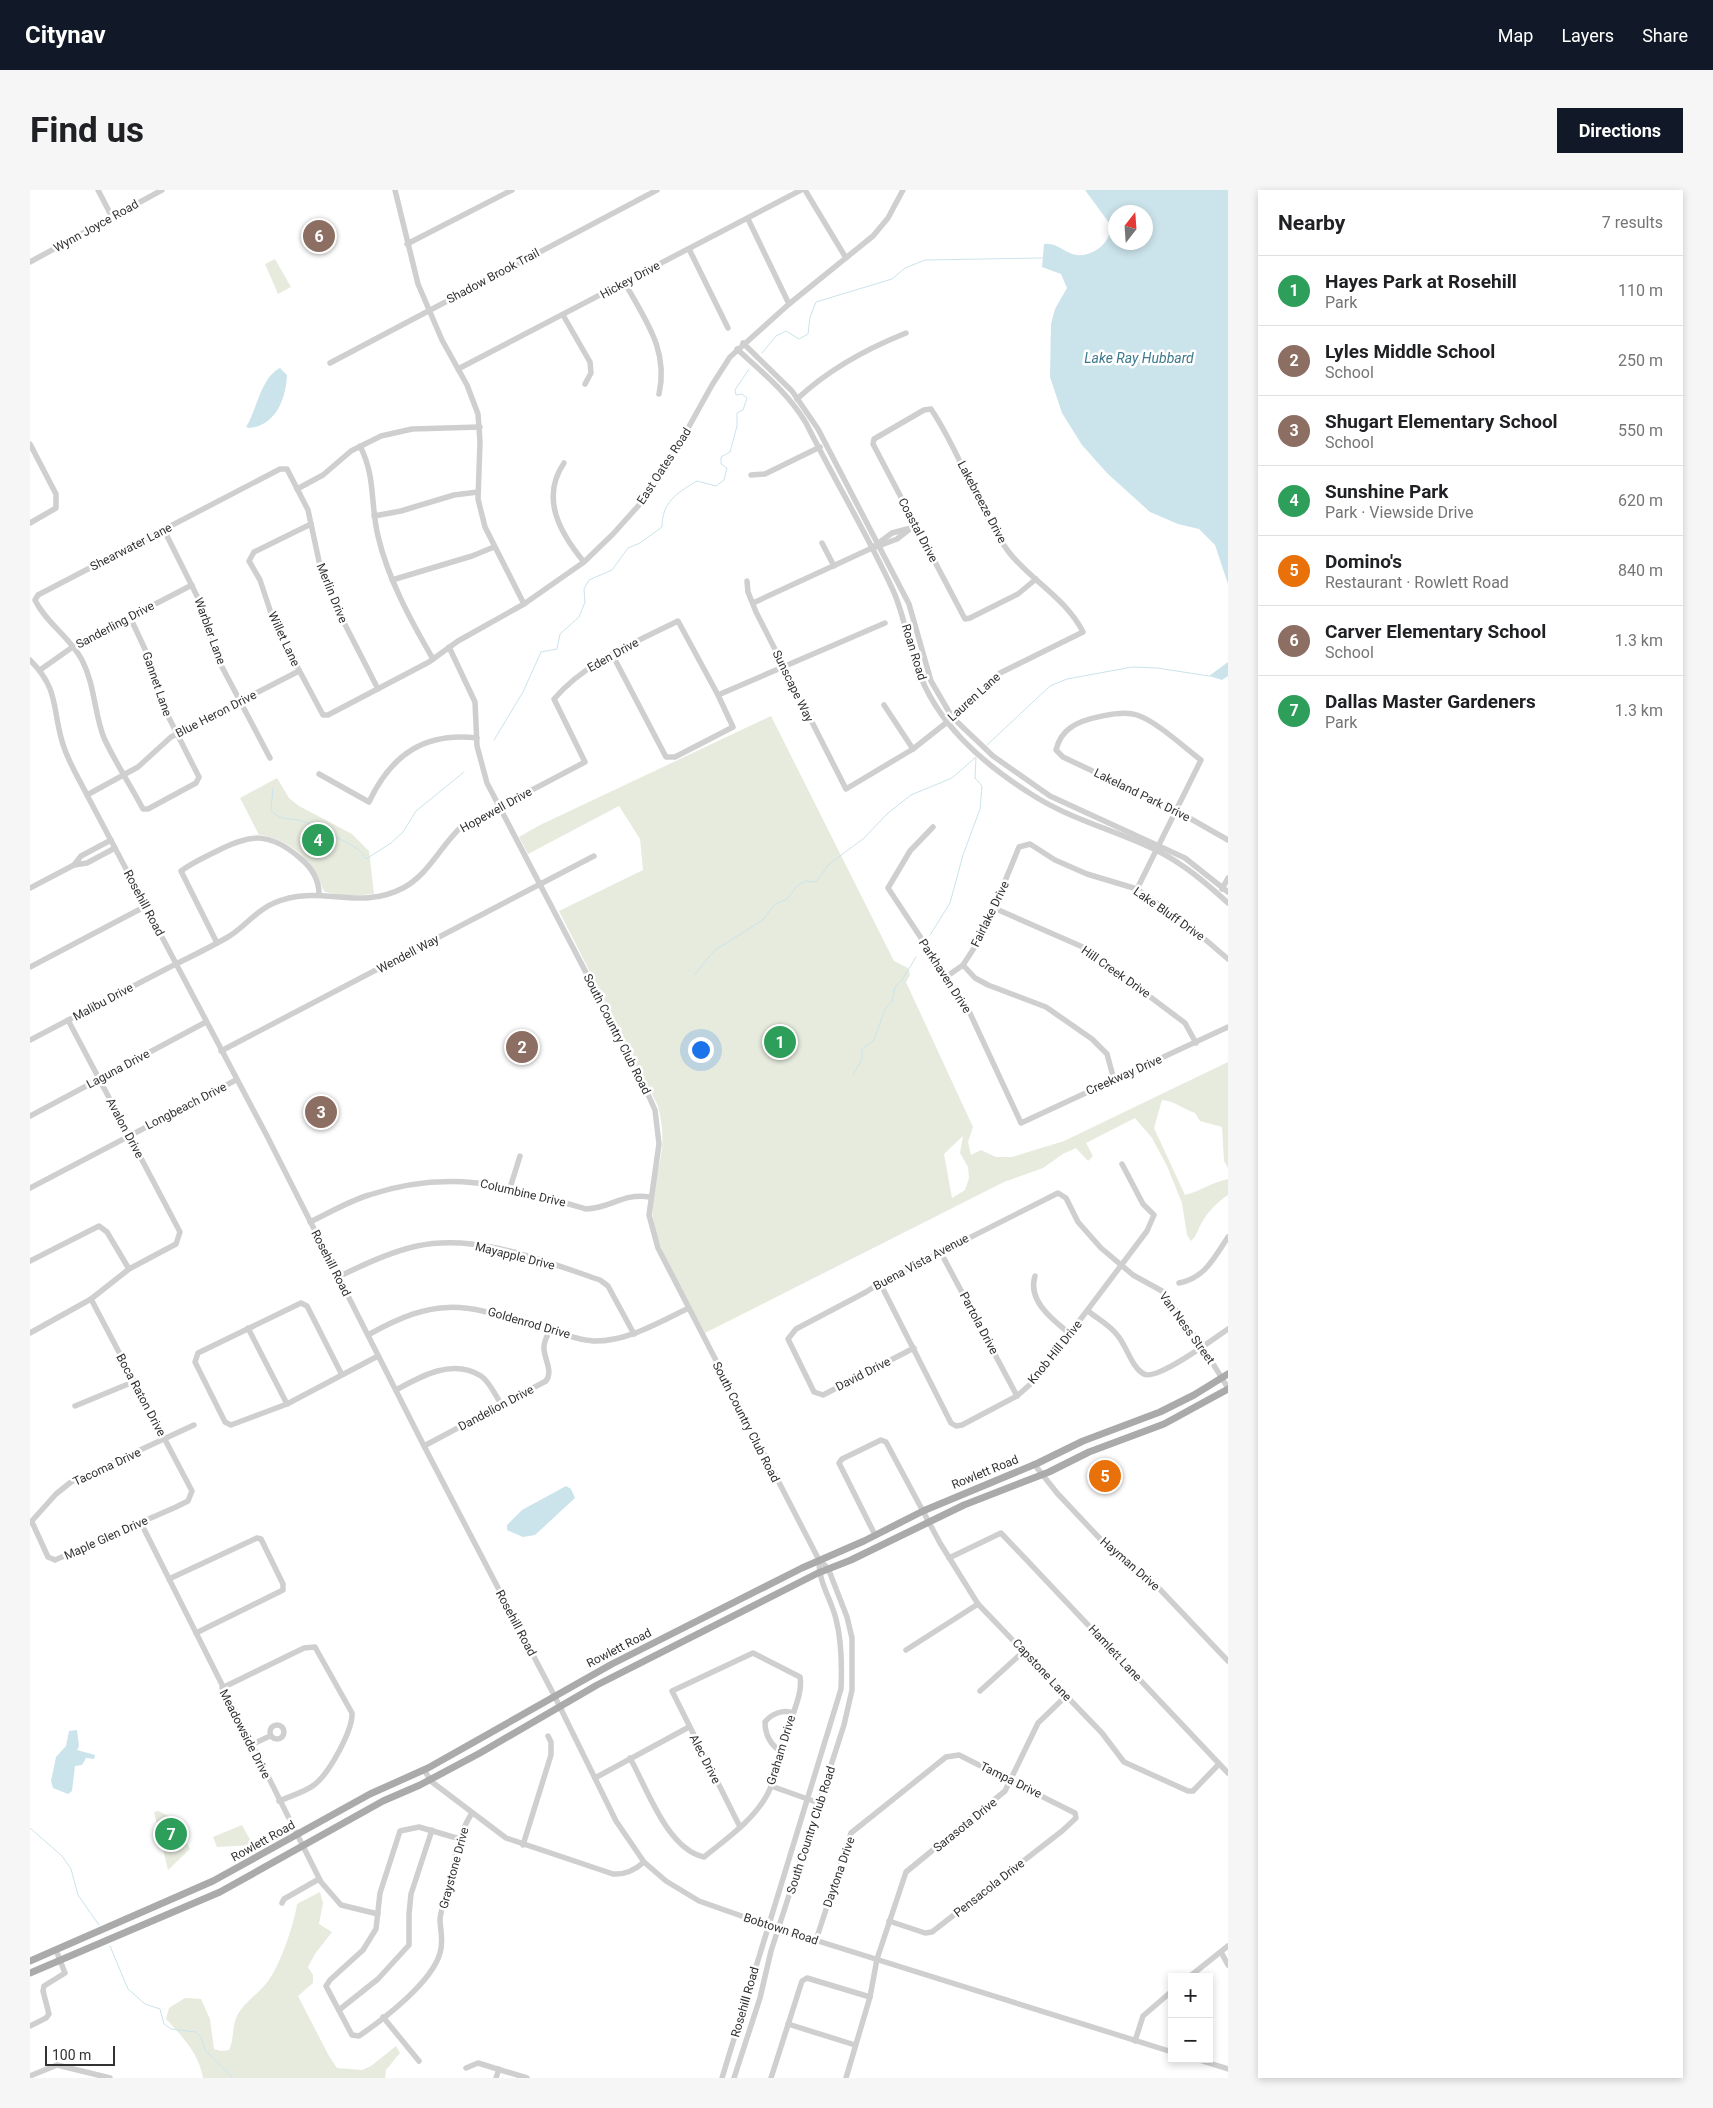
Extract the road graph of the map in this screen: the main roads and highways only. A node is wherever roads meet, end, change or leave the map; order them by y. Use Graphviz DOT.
graph roads {
  1 [pos="1225,1376"];
  2 [pos="1228,1389"];
  3 [pos="1152,1415"];
  4 [pos="1161,1425"];
  5 [pos="1094,1436"];
  6 [pos="1100,1448"];
  7 [pos="625,1658"];
  8 [pos="630,1670"];
  9 [pos="261,1855"];
  10 [pos="267,1866"];
  11 [pos="174,1898"];
  12 [pos="179,1910"];
  13 [pos="30,1961"];
  14 [pos="30,1973"];
  1 -- 3 [label="main road, Rowlett Road"];
  2 -- 4 [label="main road, Rowlett Road"];
  3 -- 4 [label="main road"];
  3 -- 5 [label="main road, Rowlett Road"];
  4 -- 6 [label="main road, Rowlett Road"];
  5 -- 6 [label="main road"];
  5 -- 7 [label="main road, Rowlett Road"];
  6 -- 8 [label="main road, Rowlett Road"];
  7 -- 8 [label="main road"];
  7 -- 9 [label="main road, Rowlett Road"];
  8 -- 10 [label="main road, Rowlett Road"];
  9 -- 10 [label="main road"];
  9 -- 11 [label="main road, Rowlett Road"];
  10 -- 12 [label="main road, Rowlett Road"];
  11 -- 12 [label="main road"];
  11 -- 13 [label="main road, Rowlett Road"];
  12 -- 14 [label="main road, Rowlett Road"];
}
